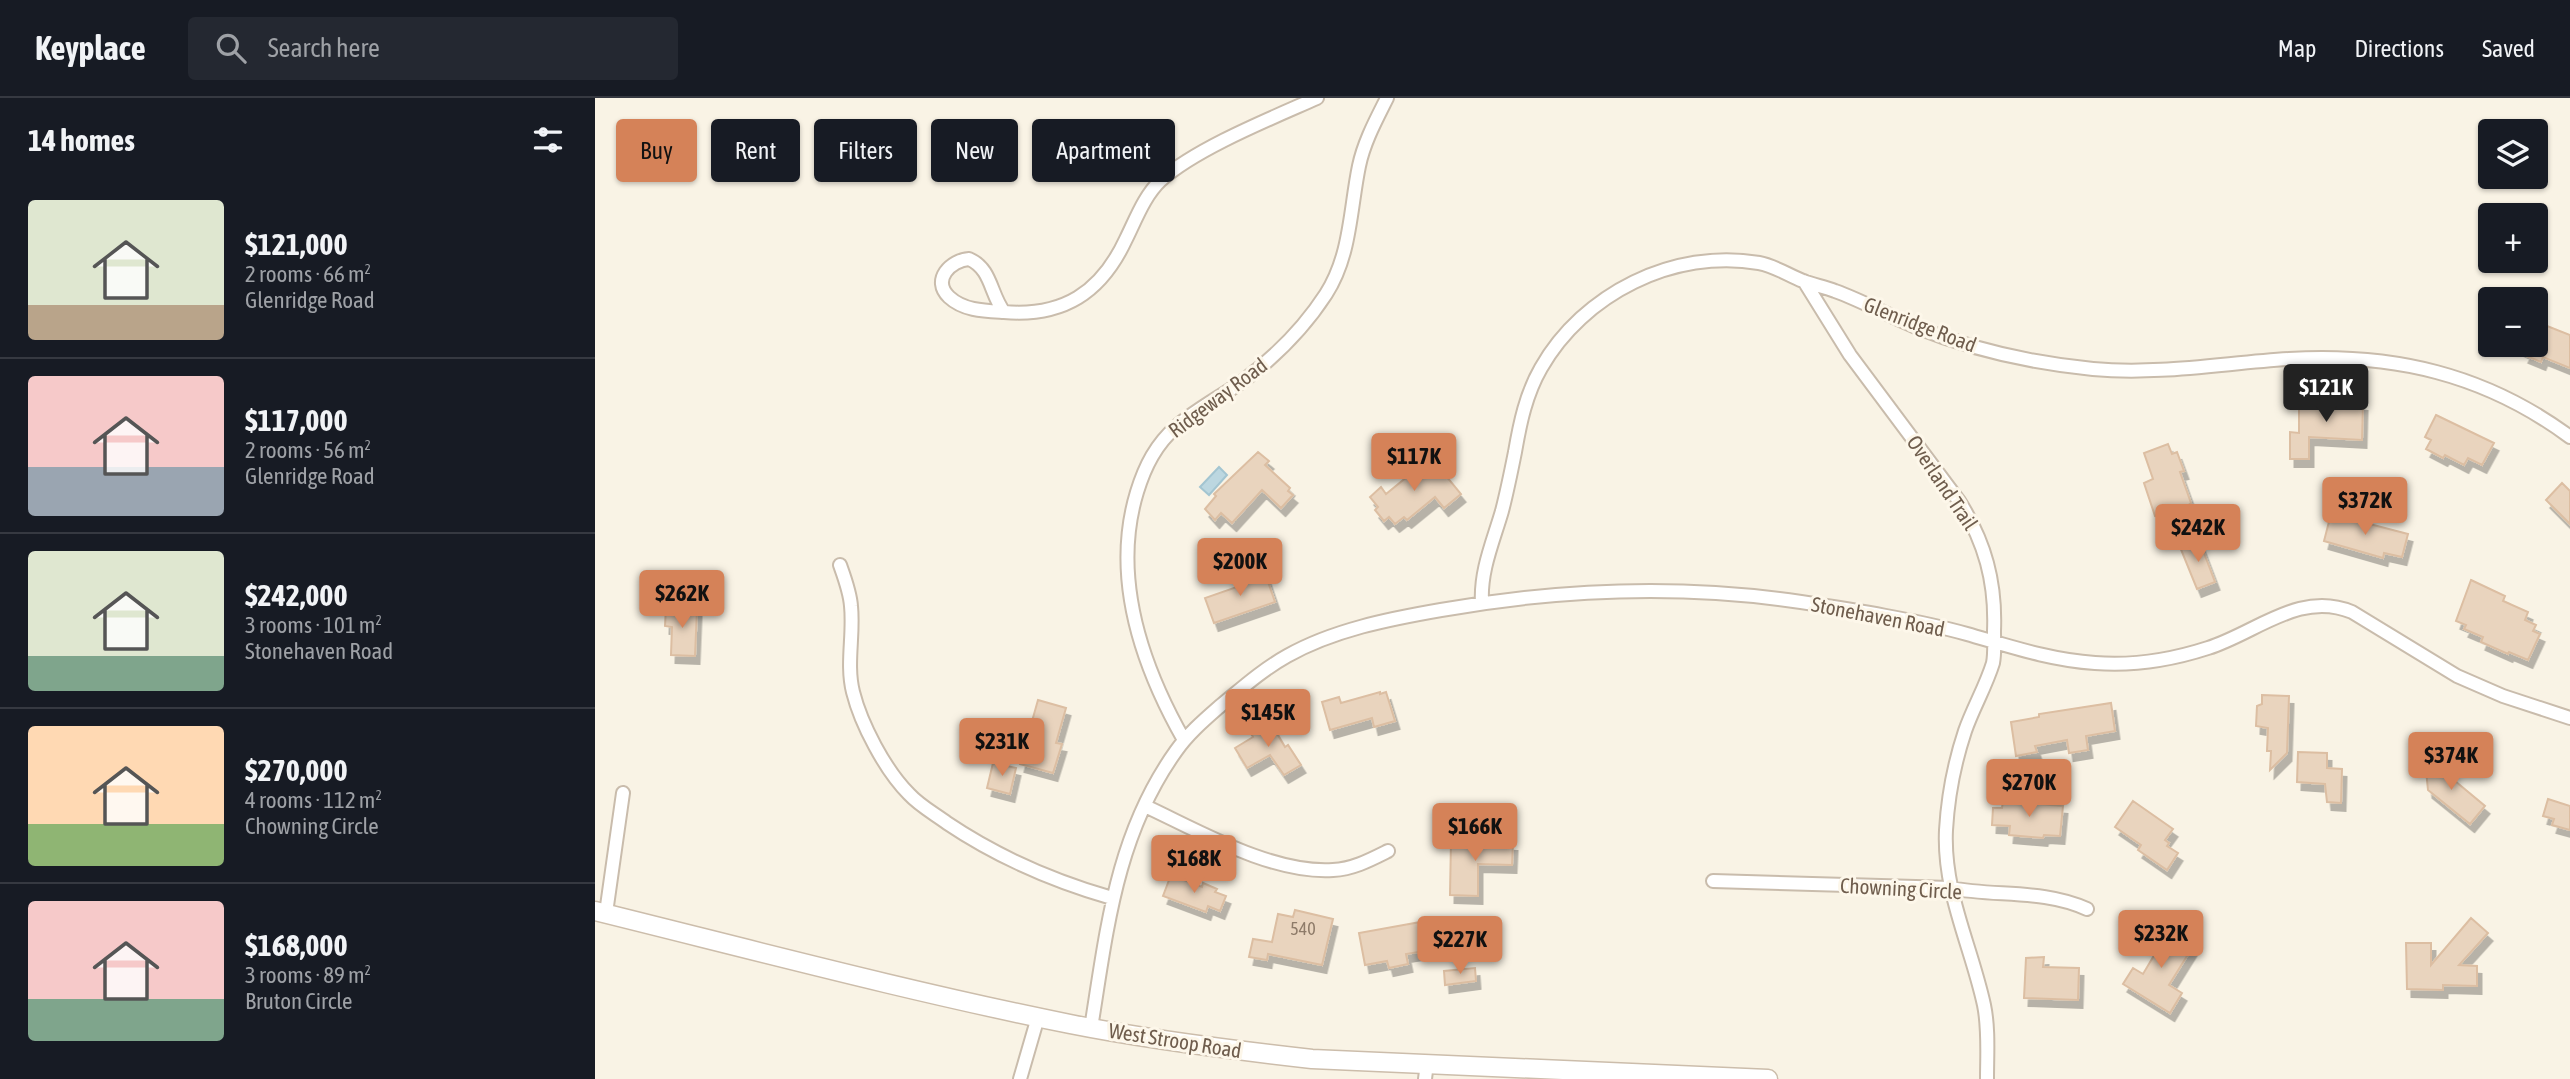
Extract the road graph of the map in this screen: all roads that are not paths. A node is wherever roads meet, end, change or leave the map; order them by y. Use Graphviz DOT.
graph roads {
  1 [pos="1317,98"];
  2 [pos="1387,98"];
  3 [pos="1804,281"];
  4 [pos="1004,312"];
  5 [pos="2570,437"];
  6 [pos="840,565"];
  7 [pos="1482,603"];
  8 [pos="1994,643"];
  9 [pos="2570,718"];
  10 [pos="1184,740"];
  11 [pos="623,793"];
  12 [pos="1145,806"];
  13 [pos="1388,851"];
  14 [pos="1713,881"];
  15 [pos="1950,888"];
  16 [pos="1112,898"];
  17 [pos="2087,909"];
  18 [pos="600,912"];
  19 [pos="1038,1017"];
  20 [pos="1091,1028"];
  21 [pos="1426,1071"];
  22 [pos="1020,1079"];
  23 [pos="1768,1079"];
  24 [pos="1987,1079"];
  1 -- 4 [label="street"];
  2 -- 10 [label="street, Ridgeway Road"];
  3 -- 5 [label="street, Glenridge Road"];
  3 -- 7 [label="street, Glenridge Road"];
  3 -- 8 [label="street, Overland Trail"];
  4 -- 4 [label="street"];
  6 -- 16 [label="street"];
  7 -- 8 [label="street, Stonehaven Road"];
  7 -- 10 [label="street, Stonehaven Road"];
  8 -- 9 [label="street, Stonehaven Road"];
  8 -- 15 [label="street, Overland Trail"];
  10 -- 12 [label="street"];
  11 -- 18 [label="street"];
  12 -- 13 [label="street"];
  12 -- 16 [label="street"];
  14 -- 15 [label="street, Chowning Circle"];
  15 -- 17 [label="street, Chowning Circle"];
  15 -- 24 [label="street, Overland Trail"];
  16 -- 20 [label="street"];
  18 -- 19 [label="main road, West Stroop Road"];
  19 -- 20 [label="main road, West Stroop Road"];
  19 -- 22 [label="street"];
  20 -- 21 [label="main road, West Stroop Road"];
  21 -- 23 [label="main road, West Stroop Road"];
}
